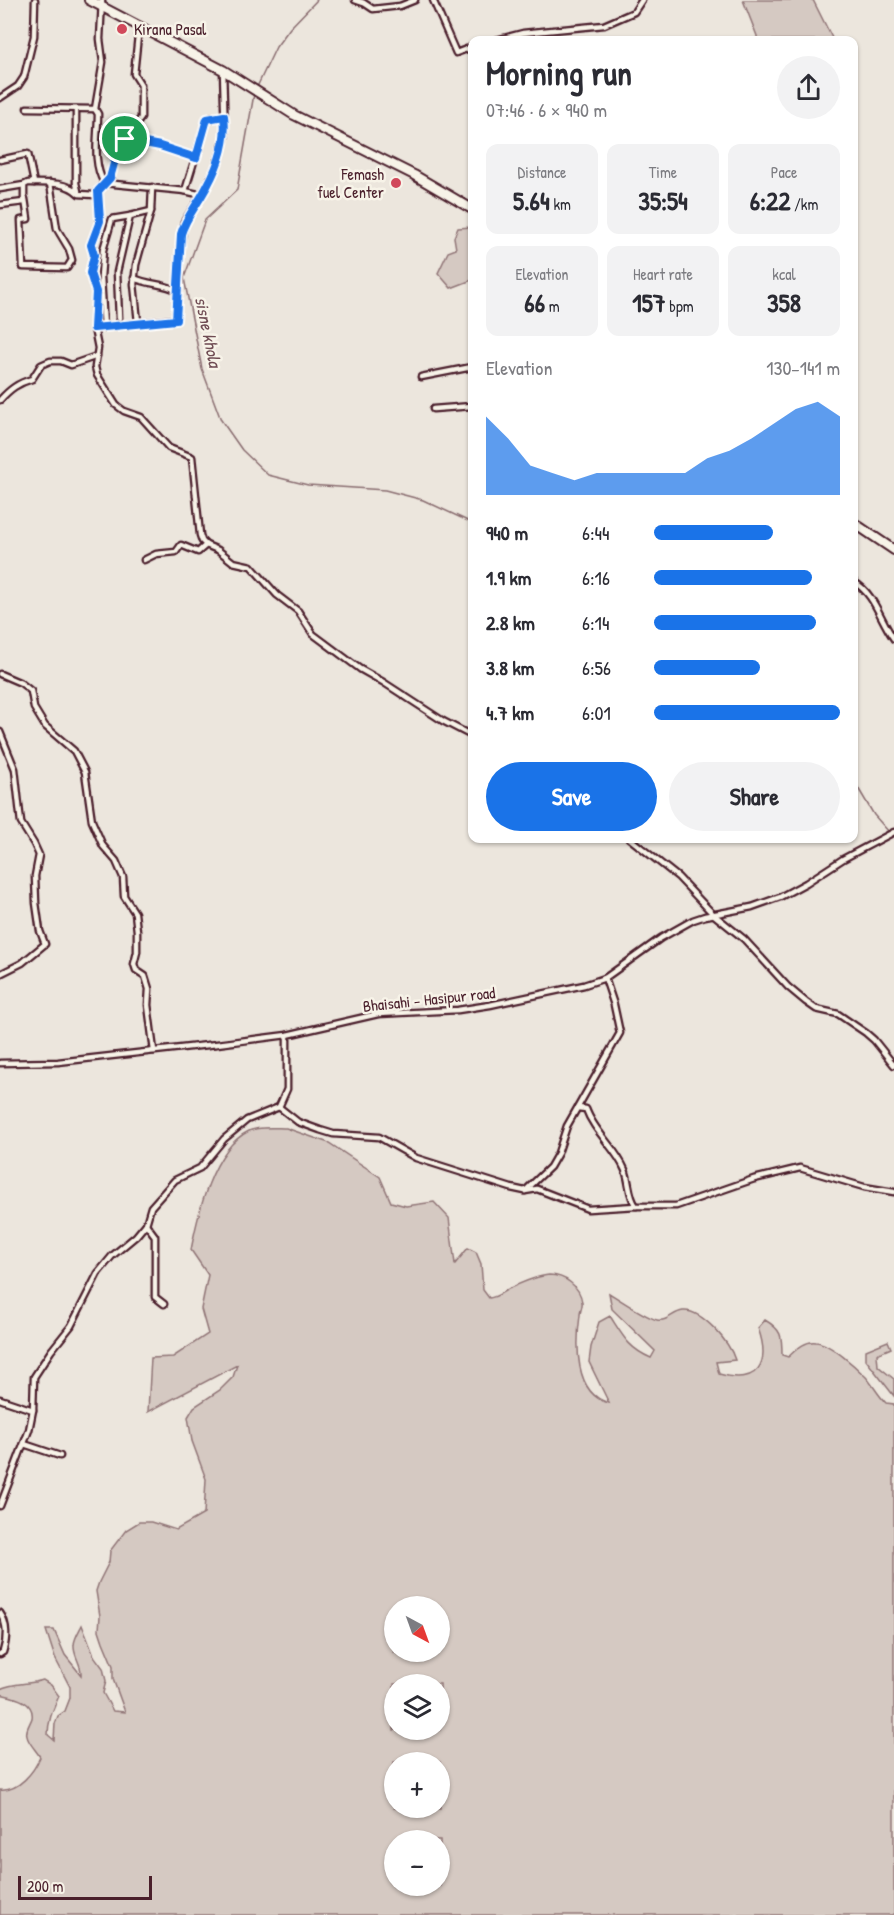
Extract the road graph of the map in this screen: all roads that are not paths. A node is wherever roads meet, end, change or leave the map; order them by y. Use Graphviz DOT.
graph roads {
  1 [pos="35,0"];
  2 [pos="89,0"];
  3 [pos="355,0"];
  4 [pos="415,0"];
  5 [pos="433,0"];
  6 [pos="642,0"];
  7 [pos="103,4"];
  8 [pos="139,26"];
  9 [pos="512,36"];
  10 [pos="468,48"];
  11 [pos="224,70"];
  12 [pos="0,98"];
  13 [pos="27,108"];
  14 [pos="76,109"];
  15 [pos="95,109"];
  16 [pos="224,116"];
  17 [pos="125,139"];
  18 [pos="196,158"];
  19 [pos="0,160"];
  20 [pos="34,183"];
  21 [pos="50,183"];
  22 [pos="104,183"];
  23 [pos="24,185"];
  24 [pos="152,187"];
  25 [pos="0,189"];
  26 [pos="186,190"];
  27 [pos="98,191"];
  28 [pos="79,194"];
  29 [pos="202,195"];
  30 [pos="25,199"];
  31 [pos="0,205"];
  32 [pos="468,207"];
  33 [pos="151,211"];
  34 [pos="130,216"];
  35 [pos="134,278"];
  36 [pos="178,291"];
  37 [pos="119,318"];
  38 [pos="138,322"];
  39 [pos="104,327"];
  40 [pos="94,328"];
  41 [pos="97,356"];
  42 [pos="468,368"];
  43 [pos="421,377"];
  44 [pos="0,400"];
  45 [pos="468,406"];
  46 [pos="434,409"];
  47 [pos="858,527"];
  48 [pos="206,545"];
  49 [pos="894,550"];
  50 [pos="144,560"];
  51 [pos="858,584"];
  52 [pos="894,639"];
  53 [pos="0,674"];
  54 [pos="0,732"];
  55 [pos="468,734"];
  56 [pos="894,832"];
  57 [pos="635,843"];
  58 [pos="713,914"];
  59 [pos="0,974"];
  60 [pos="606,978"];
  61 [pos="287,1035"];
  62 [pos="154,1052"];
  63 [pos="0,1063"];
  64 [pos="894,1065"];
  65 [pos="279,1107"];
  66 [pos="578,1107"];
  67 [pos="525,1191"];
  68 [pos="894,1192"];
  69 [pos="636,1206"];
  70 [pos="146,1224"];
  71 [pos="164,1304"];
  72 [pos="0,1399"];
  73 [pos="33,1410"];
  74 [pos="24,1444"];
  75 [pos="60,1456"];
  76 [pos="0,1506"];
  77 [pos="0,1613"];
  78 [pos="0,1654"];
  1 -- 12 [label="street"];
  2 -- 7 [label="main road"];
  3 -- 4 [label="street"];
  5 -- 10 [label="street"];
  6 -- 9 [label="street"];
  7 -- 8 [label="main road"];
  7 -- 15 [label="street"];
  8 -- 11 [label="main road"];
  8 -- 17 [label="street"];
  11 -- 16 [label="street"];
  11 -- 32 [label="main road"];
  13 -- 14 [label="street"];
  14 -- 15 [label="street"];
  14 -- 28 [label="street"];
  15 -- 22 [label="street"];
  16 -- 18 [label="street"];
  16 -- 29 [label="street"];
  17 -- 18 [label="street"];
  17 -- 22 [label="street"];
  18 -- 26 [label="street"];
  19 -- 20 [label="street"];
  20 -- 21 [label="street"];
  20 -- 23 [label="street"];
  21 -- 28 [label="street"];
  21 -- 30 [label="street"];
  22 -- 24 [label="street"];
  22 -- 27 [label="street"];
  23 -- 25 [label="street"];
  23 -- 30 [label="street"];
  24 -- 26 [label="street"];
  24 -- 33 [label="street"];
  26 -- 29 [label="street"];
  27 -- 28 [label="street"];
  27 -- 40 [label="street"];
  29 -- 36 [label="street"];
  30 -- 31 [label="street"];
  33 -- 34 [label="street"];
  33 -- 35 [label="street"];
  34 -- 37 [label="street"];
  34 -- 39 [label="street"];
  35 -- 36 [label="street"];
  35 -- 38 [label="street"];
  36 -- 38 [label="street"];
  38 -- 39 [label="street"];
  39 -- 40 [label="street"];
  40 -- 41 [label="street"];
  41 -- 44 [label="street"];
  41 -- 48 [label="street"];
  42 -- 43 [label="street"];
  45 -- 46 [label="street"];
  47 -- 49 [label="main road"];
  48 -- 50 [label="street"];
  48 -- 55 [label="street"];
  51 -- 52 [label="street"];
  53 -- 62 [label="street"];
  54 -- 59 [label="street"];
  56 -- 58 [label="street, Bhaisahi - Hasipur road"];
  57 -- 58 [label="street"];
  58 -- 60 [label="street, Bhaisahi - Hasipur road"];
  58 -- 64 [label="street"];
  60 -- 61 [label="street, Bhaisahi - Hasipur road"];
  60 -- 66 [label="street"];
  61 -- 62 [label="street, Bhaisahi - Hasipur road"];
  61 -- 65 [label="street"];
  62 -- 63 [label="street, Bhaisahi - Hasipur road"];
  65 -- 67 [label="street"];
  65 -- 70 [label="street"];
  66 -- 67 [label="street"];
  66 -- 69 [label="street"];
  67 -- 69 [label="street"];
  68 -- 69 [label="street"];
  70 -- 71 [label="street"];
  70 -- 73 [label="street"];
  72 -- 73 [label="street"];
  73 -- 74 [label="street"];
  74 -- 75 [label="street"];
  74 -- 76 [label="street"];
  77 -- 78 [label="street"];
}
